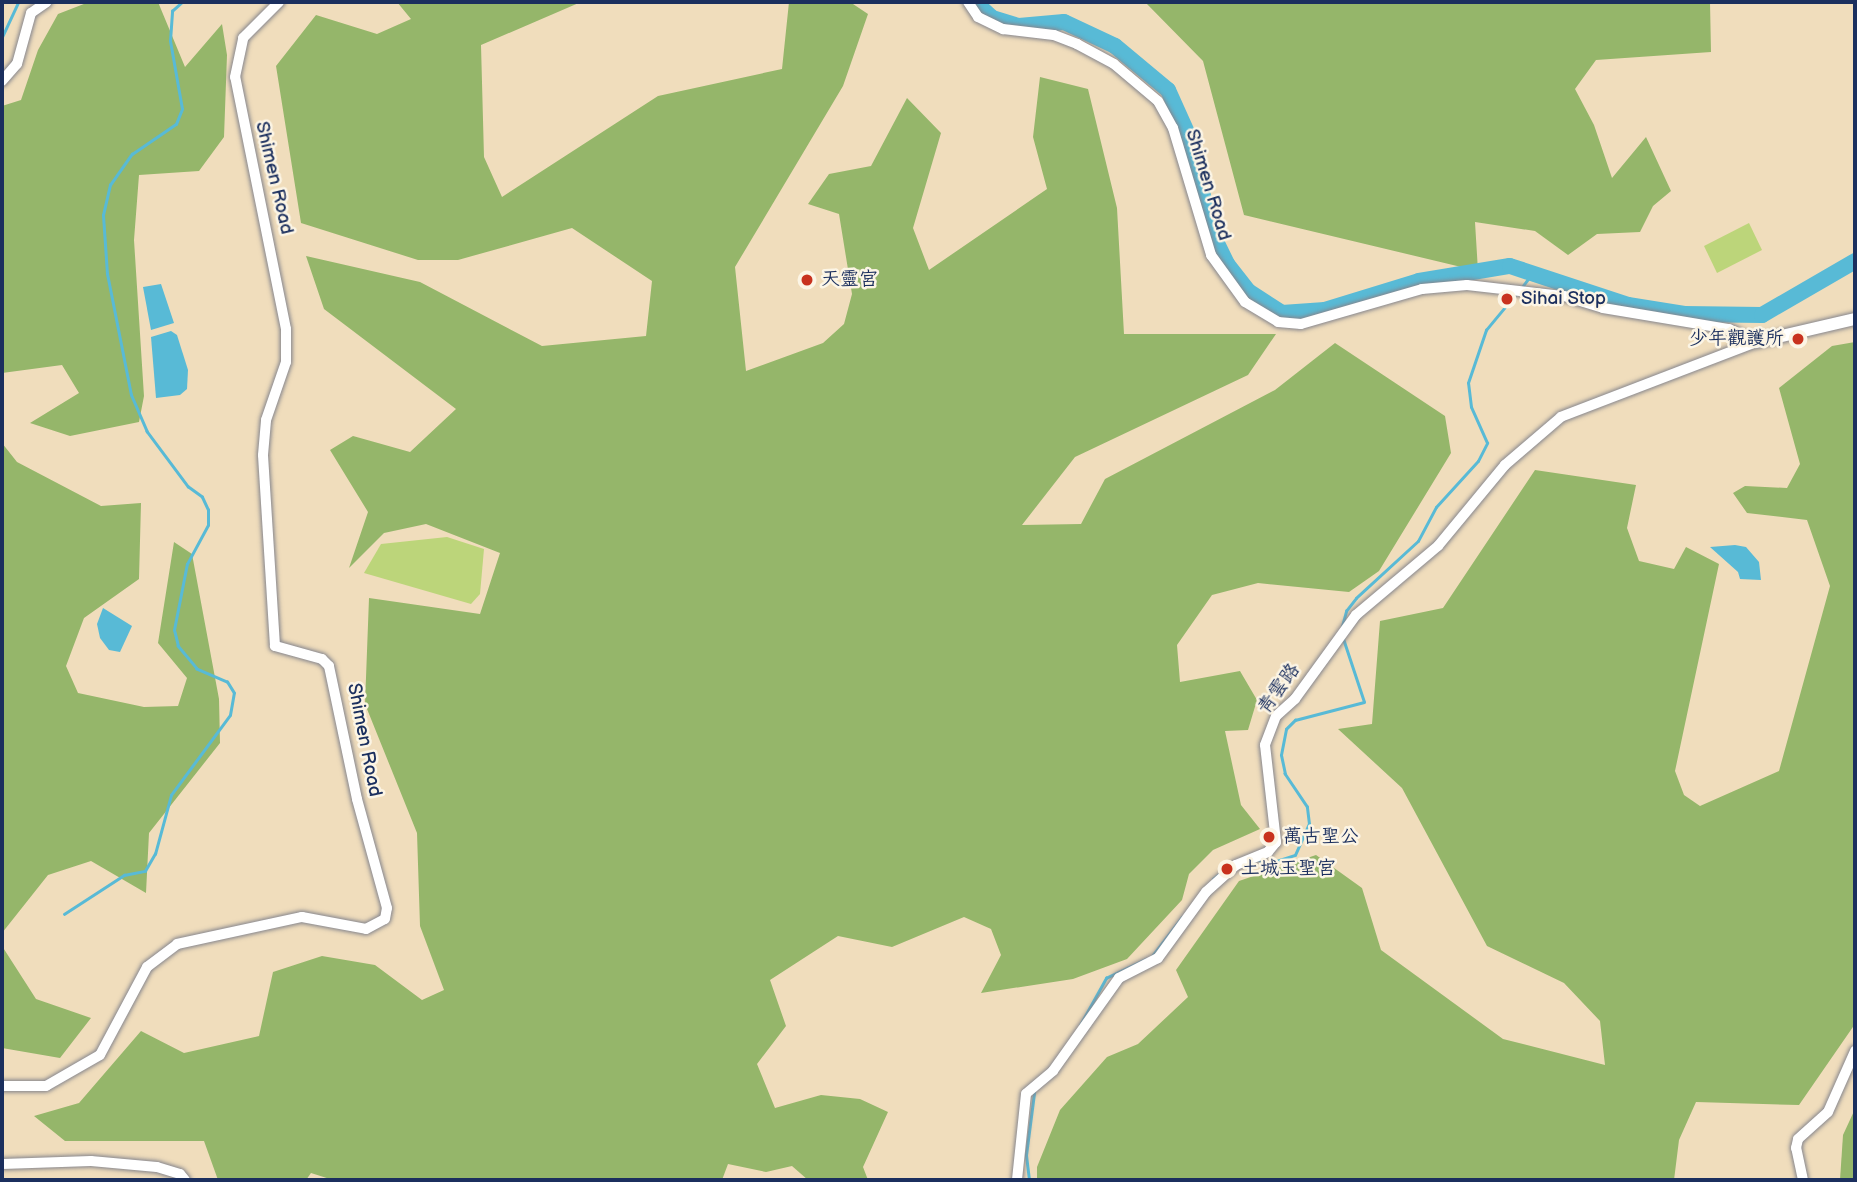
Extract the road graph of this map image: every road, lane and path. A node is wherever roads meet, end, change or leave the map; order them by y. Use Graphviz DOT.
graph roads {
  1 [pos="47,2"];
  2 [pos="279,2"];
  3 [pos="968,2"];
  4 [pos="2,81"];
  5 [pos="1855,319"];
  6 [pos="1756,342"];
  7 [pos="1855,1051"];
  8 [pos="2,1086"];
  9 [pos="2,1164"];
  10 [pos="185,1180"];
  11 [pos="1017,1180"];
  12 [pos="1803,1180"];
  1 -- 4 [label="street"];
  2 -- 8 [label="street, Shimen Road"];
  3 -- 6 [label="street, Shimen Road"];
  5 -- 6 [label="street"];
  6 -- 11 [label="street, 青雲路"];
  7 -- 12 [label="street"];
  9 -- 10 [label="street"];
}
